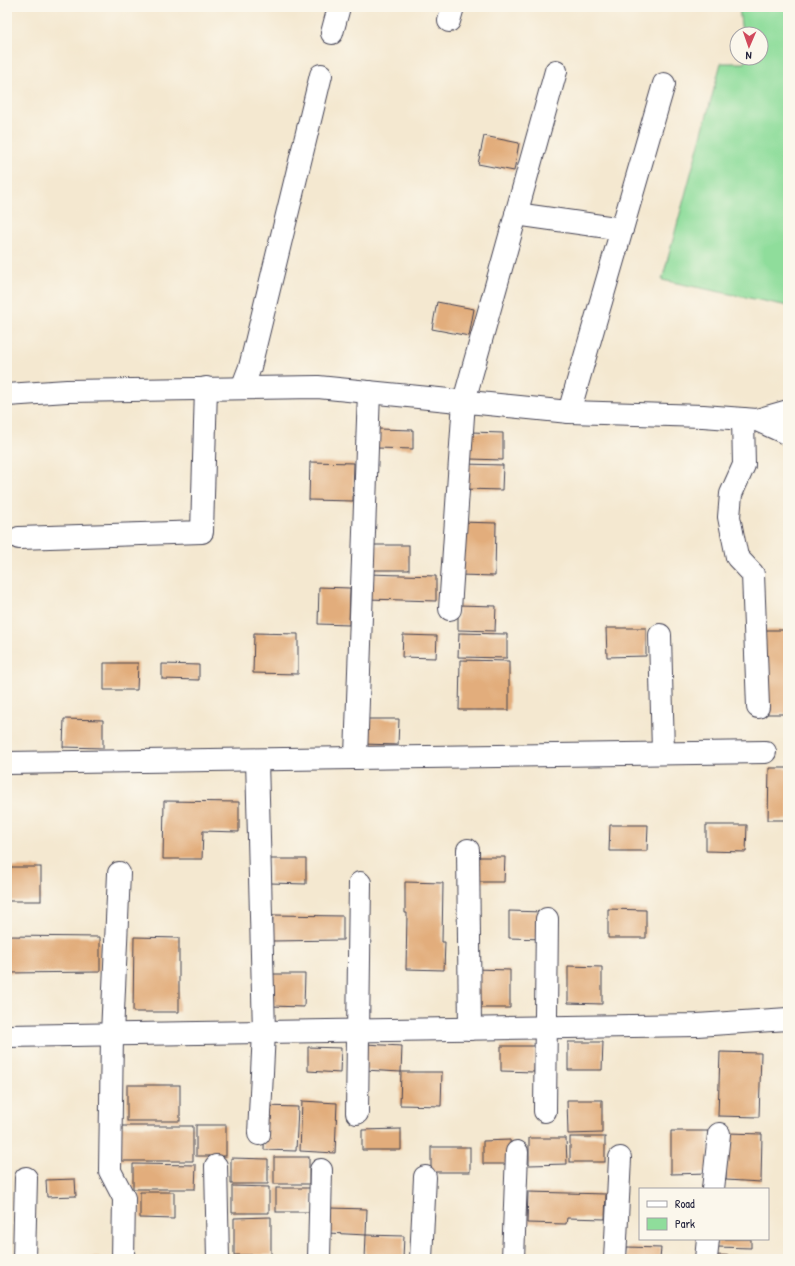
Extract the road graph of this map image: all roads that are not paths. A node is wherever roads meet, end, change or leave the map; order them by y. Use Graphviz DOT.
graph roads {
  1 [pos="339,7"];
  2 [pos="332,33"];
  3 [pos="556,71"];
  4 [pos="321,75"];
  5 [pos="664,84"];
  6 [pos="516,214"];
  7 [pos="622,229"];
  8 [pos="206,388"];
  9 [pos="242,388"];
  10 [pos="368,392"];
  11 [pos="7,395"];
  12 [pos="464,401"];
  13 [pos="788,411"];
  14 [pos="569,412"];
  15 [pos="750,420"];
  16 [pos="788,434"];
  17 [pos="20,538"];
  18 [pos="450,609"];
  19 [pos="660,634"];
  20 [pos="758,707"];
  21 [pos="663,752"];
  22 [pos="766,752"];
  23 [pos="356,756"];
  24 [pos="257,760"];
  25 [pos="7,763"];
  26 [pos="468,850"];
  27 [pos="119,873"];
  28 [pos="360,883"];
  29 [pos="547,919"];
  30 [pos="788,1019"];
  31 [pos="546,1028"];
  32 [pos="470,1029"];
  33 [pos="358,1030"];
  34 [pos="264,1032"];
  35 [pos="112,1035"];
  36 [pos="7,1036"];
  37 [pos="545,1111"];
  38 [pos="357,1112"];
  39 [pos="259,1134"];
  40 [pos="719,1134"];
  41 [pos="517,1152"];
  42 [pos="620,1158"];
  43 [pos="216,1166"];
  44 [pos="321,1170"];
  45 [pos="425,1177"];
  46 [pos="26,1178"];
  47 [pos="713,1188"];
  48 [pos="708,1240"];
  49 [pos="24,1259"];
  50 [pos="123,1259"];
  51 [pos="218,1259"];
  52 [pos="319,1259"];
  53 [pos="421,1259"];
  54 [pos="513,1259"];
  55 [pos="615,1259"];
  56 [pos="706,1259"];
  1 -- 2 [label="street"];
  3 -- 6 [label="street"];
  4 -- 9 [label="street"];
  5 -- 7 [label="street"];
  6 -- 7 [label="street"];
  6 -- 12 [label="street"];
  7 -- 14 [label="street"];
  8 -- 9 [label="street"];
  8 -- 11 [label="street"];
  8 -- 17 [label="street"];
  9 -- 10 [label="street"];
  10 -- 12 [label="street"];
  10 -- 23 [label="street"];
  12 -- 14 [label="street"];
  12 -- 18 [label="street"];
  13 -- 15 [label="street"];
  14 -- 15 [label="street"];
  15 -- 16 [label="street"];
  15 -- 20 [label="street"];
  19 -- 21 [label="street"];
  21 -- 22 [label="street"];
  21 -- 23 [label="street"];
  23 -- 24 [label="street"];
  24 -- 25 [label="street"];
  24 -- 34 [label="street"];
  26 -- 32 [label="street"];
  27 -- 35 [label="street"];
  28 -- 33 [label="street"];
  29 -- 31 [label="street"];
  30 -- 31 [label="street"];
  31 -- 32 [label="street"];
  31 -- 37 [label="street"];
  32 -- 33 [label="street"];
  33 -- 34 [label="street"];
  33 -- 38 [label="street"];
  34 -- 35 [label="street"];
  34 -- 39 [label="street"];
  35 -- 36 [label="street"];
  35 -- 50 [label="street"];
  40 -- 47 [label="street"];
  41 -- 54 [label="street"];
  42 -- 55 [label="street"];
  43 -- 51 [label="street"];
  44 -- 52 [label="street"];
  45 -- 53 [label="street"];
  46 -- 49 [label="street"];
  48 -- 56 [label="street"];
}
